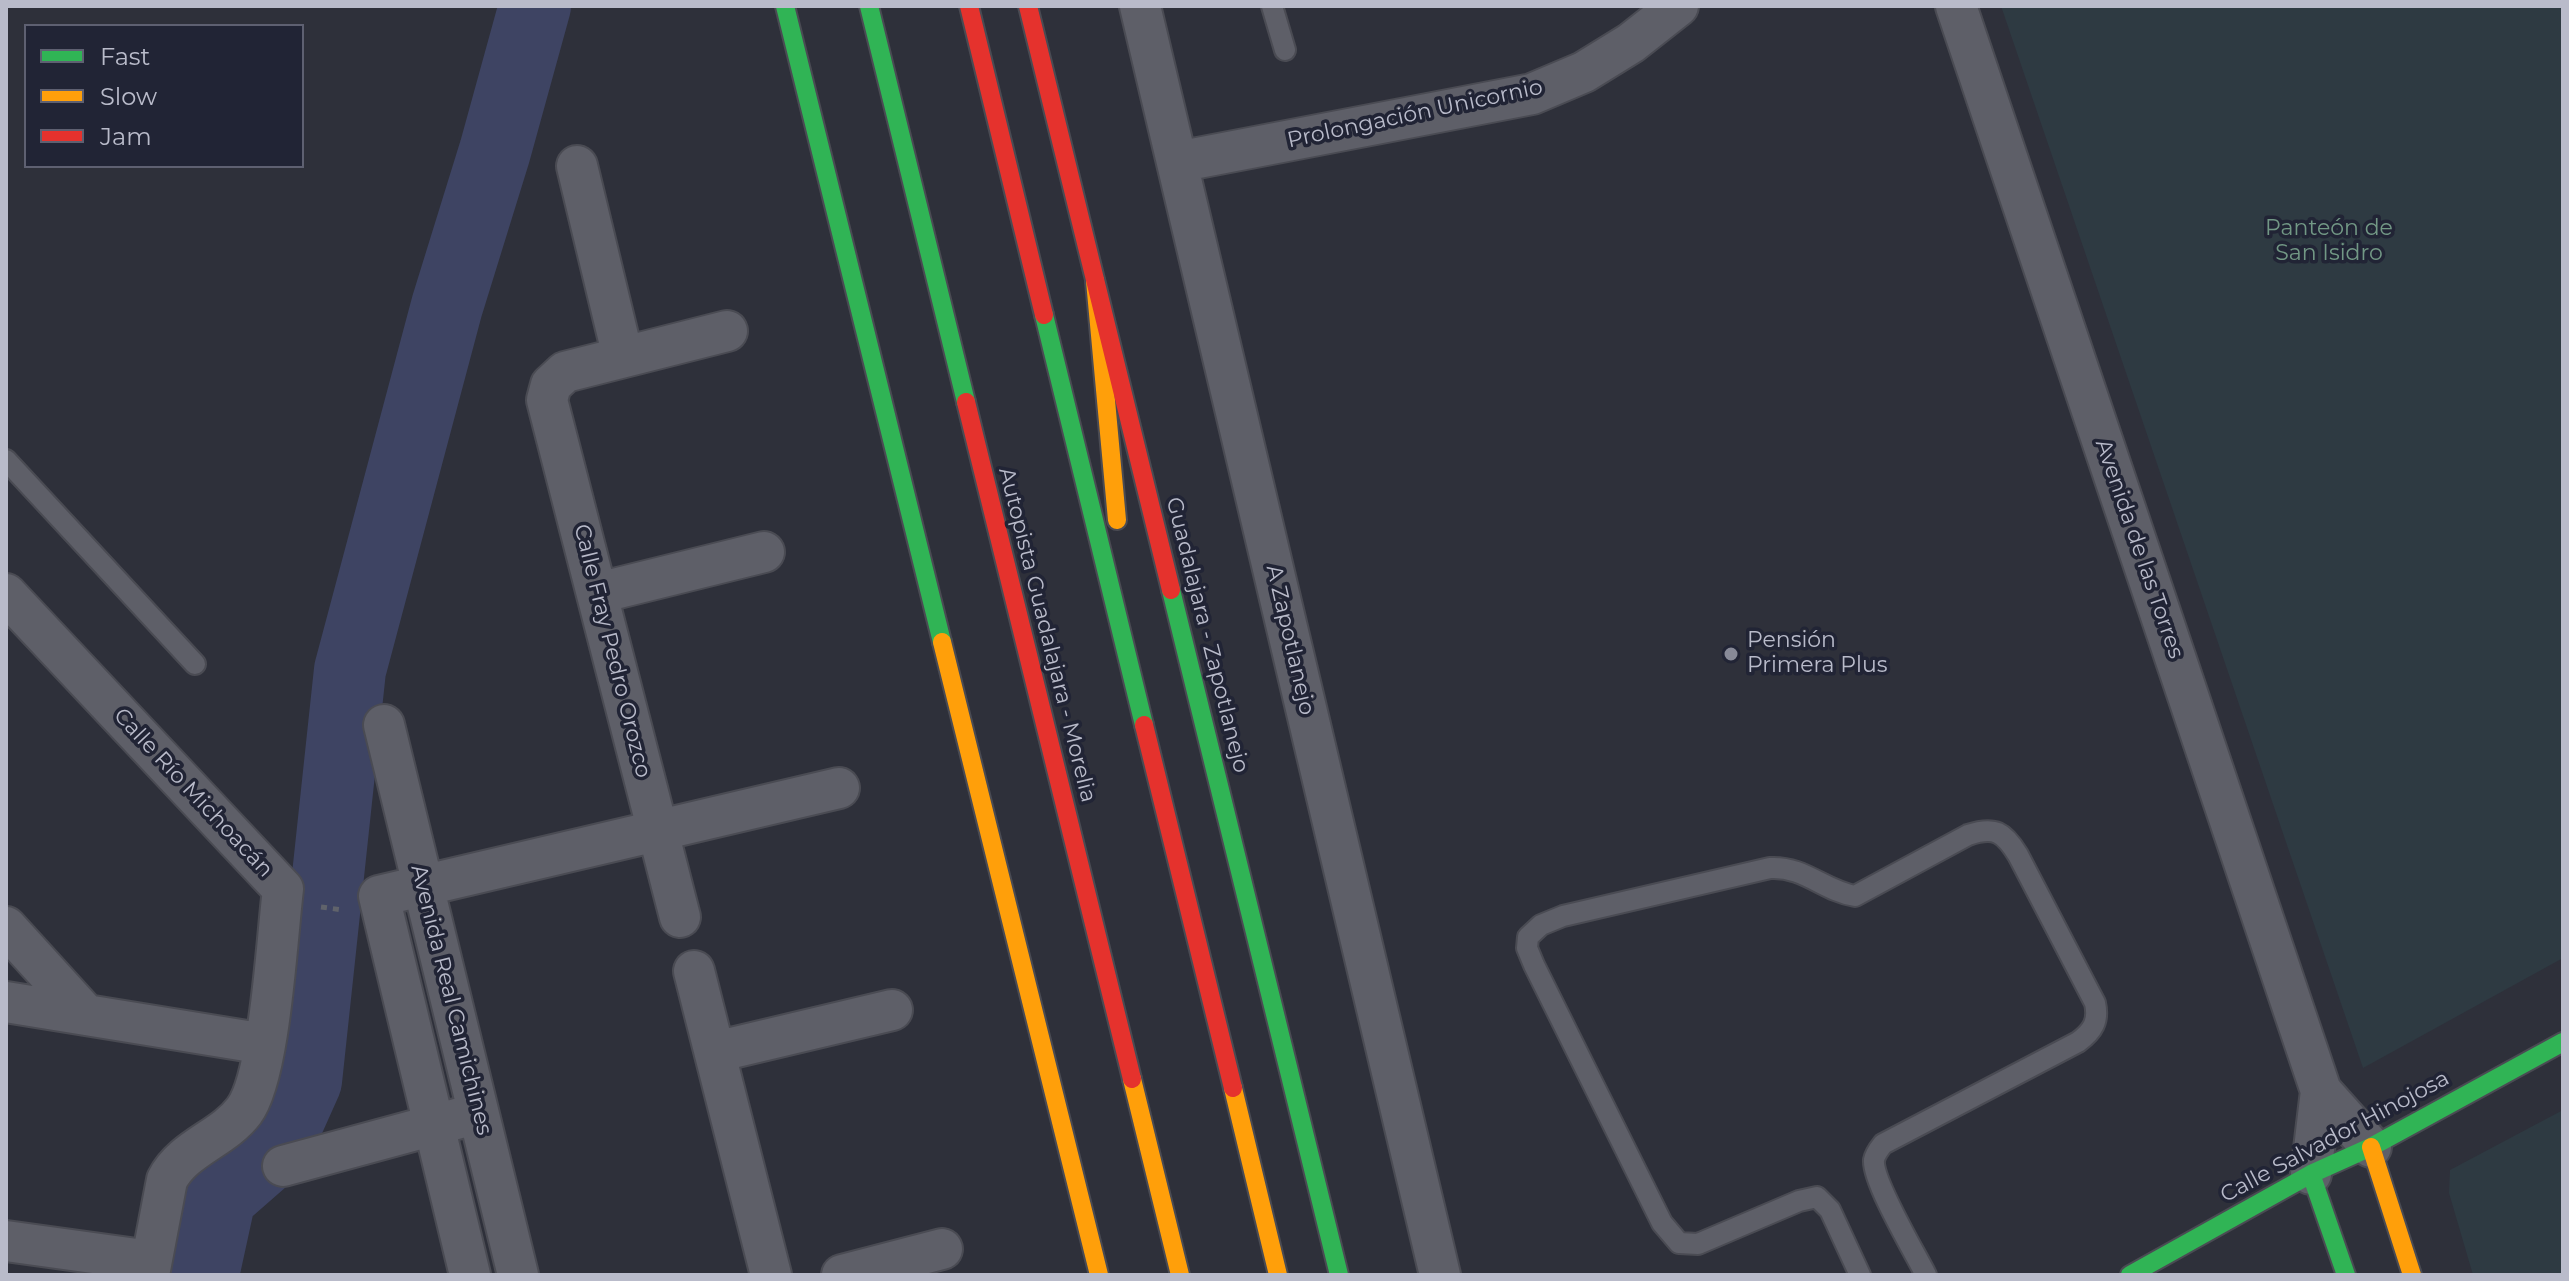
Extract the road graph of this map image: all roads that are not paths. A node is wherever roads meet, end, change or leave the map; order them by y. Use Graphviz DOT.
graph roads {
  1 [pos="785,6"];
  2 [pos="869,6"];
  3 [pos="969,6"];
  4 [pos="1028,6"];
  5 [pos="1140,6"];
  6 [pos="1272,6"];
  7 [pos="1678,6"];
  8 [pos="1956,6"];
  9 [pos="1285,50"];
  10 [pos="1177,162"];
  11 [pos="577,166"];
  12 [pos="1095,281"];
  13 [pos="727,331"];
  14 [pos="623,357"];
  15 [pos="6,460"];
  16 [pos="764,552"];
  17 [pos="598,593"];
  18 [pos="6,594"];
  19 [pos="195,664"];
  20 [pos="1131,670"];
  21 [pos="384,725"];
  22 [pos="839,788"];
  23 [pos="658,831"];
  24 [pos="423,886"];
  25 [pos="680,917"];
  26 [pos="6,927"];
  27 [pos="694,971"];
  28 [pos="6,1002"];
  29 [pos="892,1010"];
  30 [pos="86,1015"];
  31 [pos="2563,1042"];
  32 [pos="265,1044"];
  33 [pos="715,1052"];
  34 [pos="2321,1091"];
  35 [pos="479,1113"];
  36 [pos="434,1125"];
  37 [pos="2371,1147"];
  38 [pos="283,1166"];
  39 [pos="2311,1174"];
  40 [pos="6,1241"];
  41 [pos="942,1249"];
  42 [pos="150,1268"];
  43 [pos="470,1275"];
  44 [pos="518,1275"];
  45 [pos="771,1275"];
  46 [pos="842,1275"];
  47 [pos="1099,1275"];
  48 [pos="1180,1275"];
  49 [pos="1278,1275"];
  50 [pos="1339,1275"];
  51 [pos="1440,1275"];
  52 [pos="1860,1275"];
  53 [pos="1926,1275"];
  54 [pos="2130,1275"];
  55 [pos="2346,1275"];
  56 [pos="2412,1275"];
  1 -- 47 [label="main road"];
  2 -- 48 [label="main road, Autopista Guadalajara - Morelia"];
  3 -- 20 [label="main road"];
  4 -- 12 [label="main road, Guadalajara - Zapotlanejo"];
  5 -- 10 [label="street, A Zapotlanejo"];
  6 -- 9 [label="lane"];
  7 -- 10 [label="street, Prolongación Unicornio"];
  8 -- 34 [label="street, Avenida de las Torres"];
  10 -- 51 [label="street, A Zapotlanejo"];
  11 -- 14 [label="street"];
  12 -- 20 [label="main road"];
  12 -- 50 [label="main road, Guadalajara - Zapotlanejo"];
  13 -- 14 [label="street"];
  14 -- 17 [label="street, Calle Fray Pedro Orozco"];
  15 -- 19 [label="lane"];
  16 -- 17 [label="street"];
  17 -- 23 [label="street, Calle Fray Pedro Orozco"];
  18 -- 32 [label="street, Calle Río Michoacán"];
  20 -- 49 [label="main road"];
  21 -- 24 [label="street, Avenida Real Camichines"];
  22 -- 23 [label="street"];
  23 -- 24 [label="street"];
  23 -- 25 [label="street, Calle Fray Pedro Orozco"];
  24 -- 35 [label="street, Avenida Real Camichines"];
  24 -- 36 [label="street, Avenida Real Camichines"];
  26 -- 30 [label="street"];
  27 -- 33 [label="street"];
  28 -- 30 [label="street"];
  29 -- 33 [label="street"];
  30 -- 32 [label="street"];
  31 -- 37 [label="main road, Calle Salvador Hinojosa"];
  32 -- 42 [label="street, Calle Río Michoacán"];
  33 -- 45 [label="street"];
  34 -- 37 [label="street, Avenida de las Torres"];
  34 -- 39 [label="street, Avenida de las Torres"];
  35 -- 36 [label="street"];
  35 -- 44 [label="street, Avenida Real Camichines"];
  36 -- 38 [label="street"];
  36 -- 43 [label="street, Avenida Real Camichines"];
  37 -- 39 [label="main road, Calle Salvador Hinojosa"];
  37 -- 56 [label="main road, Avenida de las Torres"];
  39 -- 54 [label="main road, Calle Salvador Hinojosa"];
  39 -- 55 [label="main road, Avenida de las Torres"];
  40 -- 42 [label="street"];
  41 -- 46 [label="street"];
  52 -- 53 [label="lane"];
}
